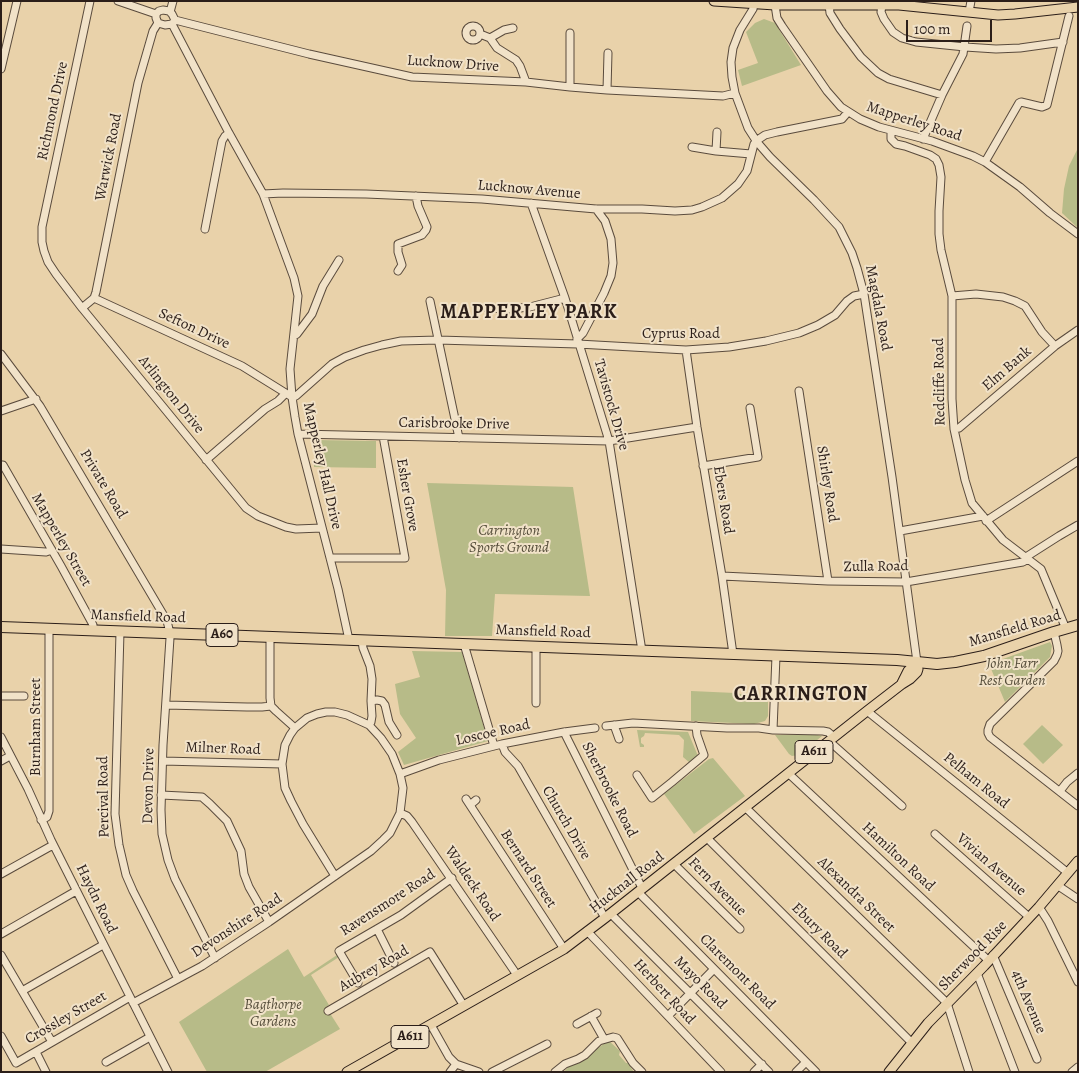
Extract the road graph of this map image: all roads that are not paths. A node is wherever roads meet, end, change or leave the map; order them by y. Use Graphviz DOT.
graph roads {
  1 [pos="17,1"];
  2 [pos="90,1"];
  3 [pos="118,1"];
  4 [pos="173,1"];
  5 [pos="714,1"];
  6 [pos="971,1"];
  7 [pos="743,2"];
  8 [pos="754,4"];
  9 [pos="775,4"];
  10 [pos="829,4"];
  11 [pos="882,5"];
  12 [pos="1078,8"];
  13 [pos="170,12"];
  14 [pos="969,12"];
  15 [pos="156,14"];
  16 [pos="1069,16"];
  17 [pos="173,22"];
  18 [pos="158,23"];
  19 [pos="967,26"];
  20 [pos="513,28"];
  21 [pos="570,33"];
  22 [pos="480,34"];
  23 [pos="490,38"];
  24 [pos="1063,42"];
  25 [pos="964,47"];
  26 [pos="608,53"];
  27 [pos="1,69"];
  28 [pos="526,82"];
  29 [pos="570,87"];
  30 [pos="607,90"];
  31 [pos="735,93"];
  32 [pos="942,95"];
  33 [pos="848,112"];
  34 [pos="891,131"];
  35 [pos="717,132"];
  36 [pos="229,133"];
  37 [pos="923,139"];
  38 [pos="756,142"];
  39 [pos="692,147"];
  40 [pos="716,151"];
  41 [pos="751,154"];
  42 [pos="985,162"];
  43 [pos="263,194"];
  44 [pos="416,196"];
  45 [pos="531,203"];
  46 [pos="596,209"];
  47 [pos="42,228"];
  48 [pos="205,229"];
  49 [pos="1078,234"];
  50 [pos="339,260"];
  51 [pos="398,271"];
  52 [pos="864,294"];
  53 [pos="952,296"];
  54 [pos="94,298"];
  55 [pos="565,298"];
  56 [pos="430,301"];
  57 [pos="82,308"];
  58 [pos="487,308"];
  59 [pos="1078,330"];
  60 [pos="294,336"];
  61 [pos="438,340"];
  62 [pos="578,342"];
  63 [pos="1055,346"];
  64 [pos="686,350"];
  65 [pos="1,354"];
  66 [pos="799,391"];
  67 [pos="289,396"];
  68 [pos="36,399"];
  69 [pos="750,408"];
  70 [pos="1,411"];
  71 [pos="697,427"];
  72 [pos="954,429"];
  73 [pos="298,434"];
  74 [pos="383,436"];
  75 [pos="459,438"];
  76 [pos="609,441"];
  77 [pos="206,460"];
  78 [pos="1078,461"];
  79 [pos="1,464"];
  80 [pos="703,466"];
  81 [pos="985,518"];
  82 [pos="1078,526"];
  83 [pos="322,528"];
  84 [pos="900,531"];
  85 [pos="1,549"];
  86 [pos="52,550"];
  87 [pos="330,558"];
  88 [pos="1027,558"];
  89 [pos="722,576"];
  90 [pos="828,582"];
  91 [pos="906,582"];
  92 [pos="1078,625"];
  93 [pos="1,627"];
  94 [pos="49,629"];
  95 [pos="1066,629"];
  96 [pos="93,631"];
  97 [pos="120,632"];
  98 [pos="1054,632"];
  99 [pos="170,634"];
  100 [pos="270,637"];
  101 [pos="349,640"];
  102 [pos="362,640"];
  103 [pos="464,644"];
  104 [pos="536,647"];
  105 [pos="642,651"];
  106 [pos="733,654"];
  107 [pos="776,656"];
  108 [pos="917,667"];
  109 [pos="1,696"];
  110 [pos="24,696"];
  111 [pos="371,701"];
  112 [pos="536,703"];
  113 [pos="166,705"];
  114 [pos="271,706"];
  115 [pos="867,711"];
  116 [pos="369,725"];
  117 [pos="614,725"];
  118 [pos="606,726"];
  119 [pos="696,726"];
  120 [pos="295,728"];
  121 [pos="595,728"];
  122 [pos="773,730"];
  123 [pos="564,732"];
  124 [pos="397,735"];
  125 [pos="1,737"];
  126 [pos="619,739"];
  127 [pos="831,739"];
  128 [pos="502,744"];
  129 [pos="494,746"];
  130 [pos="10,756"];
  131 [pos="1,761"];
  132 [pos="163,761"];
  133 [pos="282,764"];
  134 [pos="788,773"];
  135 [pos="1078,773"];
  136 [pos="400,774"];
  137 [pos="638,775"];
  138 [pos="1060,791"];
  139 [pos="161,794"];
  140 [pos="471,801"];
  141 [pos="902,806"];
  142 [pos="1078,806"];
  143 [pos="745,807"];
  144 [pos="400,814"];
  145 [pos="41,820"];
  146 [pos="935,834"];
  147 [pos="707,838"];
  148 [pos="53,845"];
  149 [pos="674,864"];
  150 [pos="1077,865"];
  151 [pos="1,874"];
  152 [pos="1068,874"];
  153 [pos="335,876"];
  154 [pos="452,878"];
  155 [pos="1057,885"];
  156 [pos="640,890"];
  157 [pos="76,891"];
  158 [pos="1078,899"];
  159 [pos="1038,907"];
  160 [pos="608,916"];
  161 [pos="1029,917"];
  162 [pos="268,922"];
  163 [pos="377,929"];
  164 [pos="740,929"];
  165 [pos="587,931"];
  166 [pos="1,934"];
  167 [pos="103,945"];
  168 [pos="564,949"];
  169 [pos="1,955"];
  170 [pos="215,958"];
  171 [pos="991,958"];
  172 [pos="394,963"];
  173 [pos="714,969"];
  174 [pos="1075,969"];
  175 [pos="977,973"];
  176 [pos="517,975"];
  177 [pos="178,979"];
  178 [pos="1078,982"];
  179 [pos="358,983"];
  180 [pos="22,991"];
  181 [pos="690,993"];
  182 [pos="132,1000"];
  183 [pos="947,1003"];
  184 [pos="464,1006"];
  185 [pos="328,1011"];
  186 [pos="668,1016"];
  187 [pos="577,1024"];
  188 [pos="430,1025"];
  189 [pos="1,1036"];
  190 [pos="150,1037"];
  191 [pos="604,1039"];
  192 [pos="52,1042"];
  193 [pos="912,1043"];
  194 [pos="547,1044"];
  195 [pos="36,1052"];
  196 [pos="1037,1059"];
  197 [pos="106,1062"];
  198 [pos="806,1062"];
  199 [pos="456,1064"];
  200 [pos="762,1064"];
  201 [pos="1078,1067"];
  202 [pos="46,1072"];
  203 [pos="168,1072"];
  204 [pos="347,1072"];
  205 [pos="450,1072"];
  206 [pos="479,1072"];
  207 [pos="492,1072"];
  208 [pos="555,1072"];
  209 [pos="642,1072"];
  210 [pos="721,1072"];
  211 [pos="754,1072"];
  212 [pos="769,1072"];
  213 [pos="796,1072"];
  214 [pos="816,1072"];
  215 [pos="890,1072"];
  216 [pos="969,1072"];
  217 [pos="1015,1072"];
  218 [pos="1072,1072"];
  1 -- 27 [label="street"];
  2 -- 47 [label="street, Richmond Drive"];
  3 -- 15 [label="street"];
  4 -- 13 [label="street"];
  5 -- 7 [label="main road"];
  6 -- 14 [label="street"];
  7 -- 8 [label="main road"];
  8 -- 9 [label="main road"];
  8 -- 31 [label="street, Magdala Road"];
  9 -- 10 [label="main road"];
  9 -- 33 [label="street, Mapperley Road"];
  10 -- 11 [label="main road"];
  10 -- 32 [label="street"];
  11 -- 14 [label="main road"];
  11 -- 25 [label="street"];
  12 -- 14 [label="main road"];
  13 -- 15 [label="street"];
  13 -- 17 [label="street"];
  15 -- 18 [label="street"];
  16 -- 24 [label="street"];
  17 -- 18 [label="street, Lucknow Drive"];
  17 -- 28 [label="street, Lucknow Drive"];
  17 -- 36 [label="street, Mapperley Hall Drive"];
  18 -- 54 [label="street, Warwick Road"];
  19 -- 25 [label="street"];
  20 -- 23 [label="street"];
  21 -- 29 [label="street"];
  22 -- 23 [label="street"];
  23 -- 28 [label="street"];
  24 -- 25 [label="street"];
  24 -- 42 [label="street"];
  25 -- 32 [label="street"];
  26 -- 30 [label="street"];
  28 -- 29 [label="street, Lucknow Drive"];
  29 -- 30 [label="street, Lucknow Drive"];
  30 -- 31 [label="street, Lucknow Drive"];
  31 -- 38 [label="street, Magdala Road"];
  32 -- 37 [label="street"];
  33 -- 34 [label="street, Mapperley Road"];
  33 -- 38 [label="street"];
  34 -- 37 [label="street, Mapperley Road"];
  34 -- 53 [label="street, Redcliffe Road"];
  35 -- 40 [label="street"];
  36 -- 43 [label="street, Mapperley Hall Drive"];
  36 -- 48 [label="street"];
  37 -- 42 [label="street, Mapperley Road"];
  38 -- 41 [label="street, Lucknow Avenue"];
  38 -- 52 [label="street, Magdala Road"];
  39 -- 40 [label="street"];
  40 -- 41 [label="street"];
  41 -- 46 [label="street, Lucknow Avenue"];
  42 -- 49 [label="street, Mapperley Road"];
  43 -- 44 [label="street, Lucknow Avenue"];
  43 -- 60 [label="street, Mapperley Hall Drive"];
  44 -- 45 [label="street, Lucknow Avenue"];
  44 -- 51 [label="street"];
  45 -- 46 [label="street, Lucknow Avenue"];
  45 -- 55 [label="street, Tavistock Drive"];
  46 -- 62 [label="street"];
  47 -- 57 [label="street, Arlington Drive"];
  50 -- 60 [label="street"];
  52 -- 64 [label="street, Cyprus Road"];
  52 -- 84 [label="street, Magdala Road"];
  53 -- 63 [label="street"];
  53 -- 72 [label="street, Redcliffe Road"];
  54 -- 57 [label="street"];
  54 -- 67 [label="street, Sefton Drive"];
  55 -- 58 [label="street"];
  55 -- 62 [label="street, Tavistock Drive"];
  56 -- 61 [label="street"];
  57 -- 77 [label="street, Arlington Drive"];
  59 -- 63 [label="street, Elm Bank"];
  60 -- 67 [label="street, Mapperley Hall Drive"];
  61 -- 62 [label="street, Cyprus Road"];
  61 -- 67 [label="street, Cyprus Road"];
  61 -- 75 [label="street"];
  62 -- 64 [label="street, Cyprus Road"];
  62 -- 76 [label="street, Tavistock Drive"];
  63 -- 72 [label="street, Elm Bank"];
  64 -- 71 [label="street, Ebers Road"];
  65 -- 68 [label="street, Private Road"];
  66 -- 90 [label="street, Shirley Road"];
  67 -- 73 [label="street, Mapperley Hall Drive"];
  67 -- 77 [label="street, Cyprus Road"];
  68 -- 70 [label="street"];
  68 -- 99 [label="street, Private Road"];
  69 -- 80 [label="street"];
  71 -- 76 [label="street, Carisbrooke Drive"];
  71 -- 80 [label="street, Ebers Road"];
  72 -- 81 [label="street, Redcliffe Road"];
  73 -- 74 [label="street, Carisbrooke Drive"];
  73 -- 83 [label="street, Mapperley Hall Drive"];
  74 -- 75 [label="street, Carisbrooke Drive"];
  74 -- 87 [label="street, Esher Grove"];
  75 -- 76 [label="street, Carisbrooke Drive"];
  76 -- 105 [label="street, Tavistock Drive"];
  77 -- 83 [label="street, Arlington Drive"];
  78 -- 81 [label="street"];
  79 -- 86 [label="street, Mapperley Street"];
  80 -- 89 [label="street, Ebers Road"];
  81 -- 84 [label="street"];
  81 -- 88 [label="street, Redcliffe Road"];
  82 -- 88 [label="street, Zulla Road"];
  83 -- 87 [label="street, Mapperley Hall Drive"];
  84 -- 91 [label="street, Magdala Road"];
  85 -- 86 [label="street"];
  86 -- 96 [label="street, Mapperley Street"];
  87 -- 101 [label="street, Mapperley Hall Drive"];
  88 -- 91 [label="street, Zulla Road"];
  88 -- 95 [label="street, Redcliffe Road"];
  89 -- 90 [label="street, Zulla Road"];
  89 -- 106 [label="street, Ebers Road"];
  90 -- 91 [label="street, Zulla Road"];
  91 -- 108 [label="street, Magdala Road"];
  92 -- 95 [label="highway, Mansfield Road / A60"];
  93 -- 94 [label="highway, Mansfield Road / A60"];
  94 -- 96 [label="highway, Mansfield Road / A60"];
  94 -- 145 [label="street, Burnham Street"];
  95 -- 98 [label="highway, Mansfield Road / A60"];
  96 -- 97 [label="highway, Mansfield Road / A60"];
  97 -- 99 [label="highway, Mansfield Road / A60"];
  97 -- 177 [label="street, Percival Road"];
  98 -- 108 [label="highway, Mansfield Road / A60"];
  98 -- 138 [label="street"];
  99 -- 100 [label="highway, Mansfield Road / A60"];
  99 -- 113 [label="street, Devon Drive"];
  100 -- 101 [label="highway, Mansfield Road / A60"];
  100 -- 114 [label="street"];
  101 -- 102 [label="highway, Mansfield Road / A60"];
  102 -- 103 [label="highway, Mansfield Road / A60"];
  102 -- 111 [label="street"];
  103 -- 104 [label="highway, Mansfield Road / A60"];
  103 -- 129 [label="street"];
  104 -- 105 [label="highway, Mansfield Road / A60"];
  104 -- 112 [label="street"];
  105 -- 106 [label="highway, Mansfield Road / A60"];
  106 -- 107 [label="highway, Mansfield Road / A60"];
  107 -- 108 [label="highway, Mansfield Road / A60"];
  107 -- 122 [label="street"];
  108 -- 115 [label="main road, Hucknall Road / A611"];
  109 -- 110 [label="street"];
  111 -- 116 [label="street"];
  111 -- 124 [label="street"];
  113 -- 114 [label="street"];
  113 -- 132 [label="street, Devon Drive"];
  114 -- 120 [label="street"];
  115 -- 127 [label="main road, Hucknall Road / A611"];
  115 -- 152 [label="street, Pelham Road"];
  116 -- 120 [label="street"];
  116 -- 136 [label="street"];
  117 -- 118 [label="street"];
  117 -- 119 [label="street"];
  117 -- 126 [label="street"];
  119 -- 122 [label="street"];
  119 -- 137 [label="street"];
  120 -- 133 [label="street"];
  121 -- 123 [label="street, Loscoe Road"];
  122 -- 127 [label="street"];
  123 -- 128 [label="street, Loscoe Road"];
  123 -- 156 [label="street, Sherbrooke Road"];
  125 -- 130 [label="street, Haydn Road"];
  127 -- 134 [label="main road, Hucknall Road / A611"];
  127 -- 141 [label="street"];
  128 -- 129 [label="street, Loscoe Road"];
  128 -- 160 [label="street, Church Drive"];
  129 -- 136 [label="street, Loscoe Road"];
  130 -- 131 [label="street"];
  130 -- 145 [label="street, Haydn Road"];
  132 -- 133 [label="street, Milner Road"];
  132 -- 139 [label="street, Devon Drive"];
  133 -- 153 [label="street"];
  134 -- 143 [label="main road, Hucknall Road / A611"];
  134 -- 171 [label="street, Hamilton Road"];
  135 -- 138 [label="street"];
  136 -- 144 [label="street"];
  138 -- 142 [label="street"];
  139 -- 162 [label="street"];
  139 -- 170 [label="street, Devon Drive"];
  140 -- 168 [label="street, Bernard Street"];
  143 -- 147 [label="main road, Hucknall Road / A611"];
  143 -- 183 [label="street, Alexandra Street"];
  144 -- 153 [label="street, Devonshire Road"];
  144 -- 154 [label="street, Waldeck Road"];
  145 -- 148 [label="street, Haydn Road"];
  146 -- 161 [label="street, Vivian Avenue"];
  147 -- 149 [label="main road, Hucknall Road / A611"];
  147 -- 193 [label="street, Ebury Road"];
  148 -- 151 [label="street"];
  148 -- 157 [label="street, Haydn Road"];
  149 -- 156 [label="main road, Hucknall Road / A611"];
  149 -- 164 [label="street, Fern Avenue"];
  150 -- 152 [label="main road, Sherwood Rise"];
  152 -- 155 [label="main road, Sherwood Rise"];
  153 -- 162 [label="street, Devonshire Road"];
  154 -- 163 [label="street, Ravensmore Road"];
  154 -- 176 [label="street, Waldeck Road"];
  155 -- 158 [label="street"];
  155 -- 159 [label="main road, Sherwood Rise"];
  156 -- 160 [label="main road, Hucknall Road / A611"];
  156 -- 173 [label="street, Claremont Road"];
  157 -- 166 [label="street"];
  157 -- 167 [label="street, Haydn Road"];
  159 -- 161 [label="main road, Sherwood Rise"];
  159 -- 174 [label="street"];
  160 -- 165 [label="main road, Hucknall Road / A611"];
  160 -- 181 [label="street, Mayo Road"];
  161 -- 171 [label="main road, Sherwood Rise"];
  162 -- 170 [label="street, Devonshire Road"];
  163 -- 172 [label="street"];
  163 -- 179 [label="street, Ravensmore Road"];
  165 -- 168 [label="main road, Hucknall Road / A611"];
  165 -- 186 [label="street, Herbert Road"];
  167 -- 180 [label="street"];
  167 -- 182 [label="street, Haydn Road"];
  168 -- 176 [label="main road, Hucknall Road / A611"];
  169 -- 180 [label="street"];
  170 -- 177 [label="street, Devonshire Road"];
  171 -- 175 [label="main road, Sherwood Rise"];
  171 -- 196 [label="street, 4th Avenue"];
  173 -- 181 [label="street"];
  173 -- 198 [label="street, Claremont Road"];
  174 -- 178 [label="street"];
  175 -- 183 [label="main road, Sherwood Rise"];
  175 -- 217 [label="street"];
  176 -- 184 [label="main road, Hucknall Road / A611"];
  177 -- 182 [label="street, Devonshire Road"];
  180 -- 192 [label="street"];
  181 -- 186 [label="street"];
  181 -- 200 [label="street, Mayo Road"];
  182 -- 190 [label="street, Haydn Road"];
  182 -- 192 [label="street, Crossley Street"];
  183 -- 193 [label="main road, Sherwood Rise"];
  183 -- 216 [label="street"];
  184 -- 185 [label="street, Aubrey Road"];
  184 -- 188 [label="main road, Hucknall Road / A611"];
  186 -- 210 [label="street, Herbert Road"];
  187 -- 191 [label="street"];
  188 -- 199 [label="street"];
  188 -- 204 [label="main road, Hucknall Road / A611"];
  189 -- 195 [label="street, Crossley Street"];
  190 -- 197 [label="street"];
  190 -- 203 [label="street, Haydn Road"];
  191 -- 208 [label="street"];
  191 -- 209 [label="street"];
  192 -- 195 [label="street, Crossley Street"];
  193 -- 215 [label="main road, Sherwood Rise"];
  194 -- 207 [label="street"];
  195 -- 202 [label="street"];
  198 -- 213 [label="street"];
  198 -- 214 [label="street, Claremont Road"];
  199 -- 205 [label="street"];
  199 -- 206 [label="street"];
  200 -- 211 [label="street"];
  200 -- 212 [label="street, Mayo Road"];
  201 -- 218 [label="street"];
}
